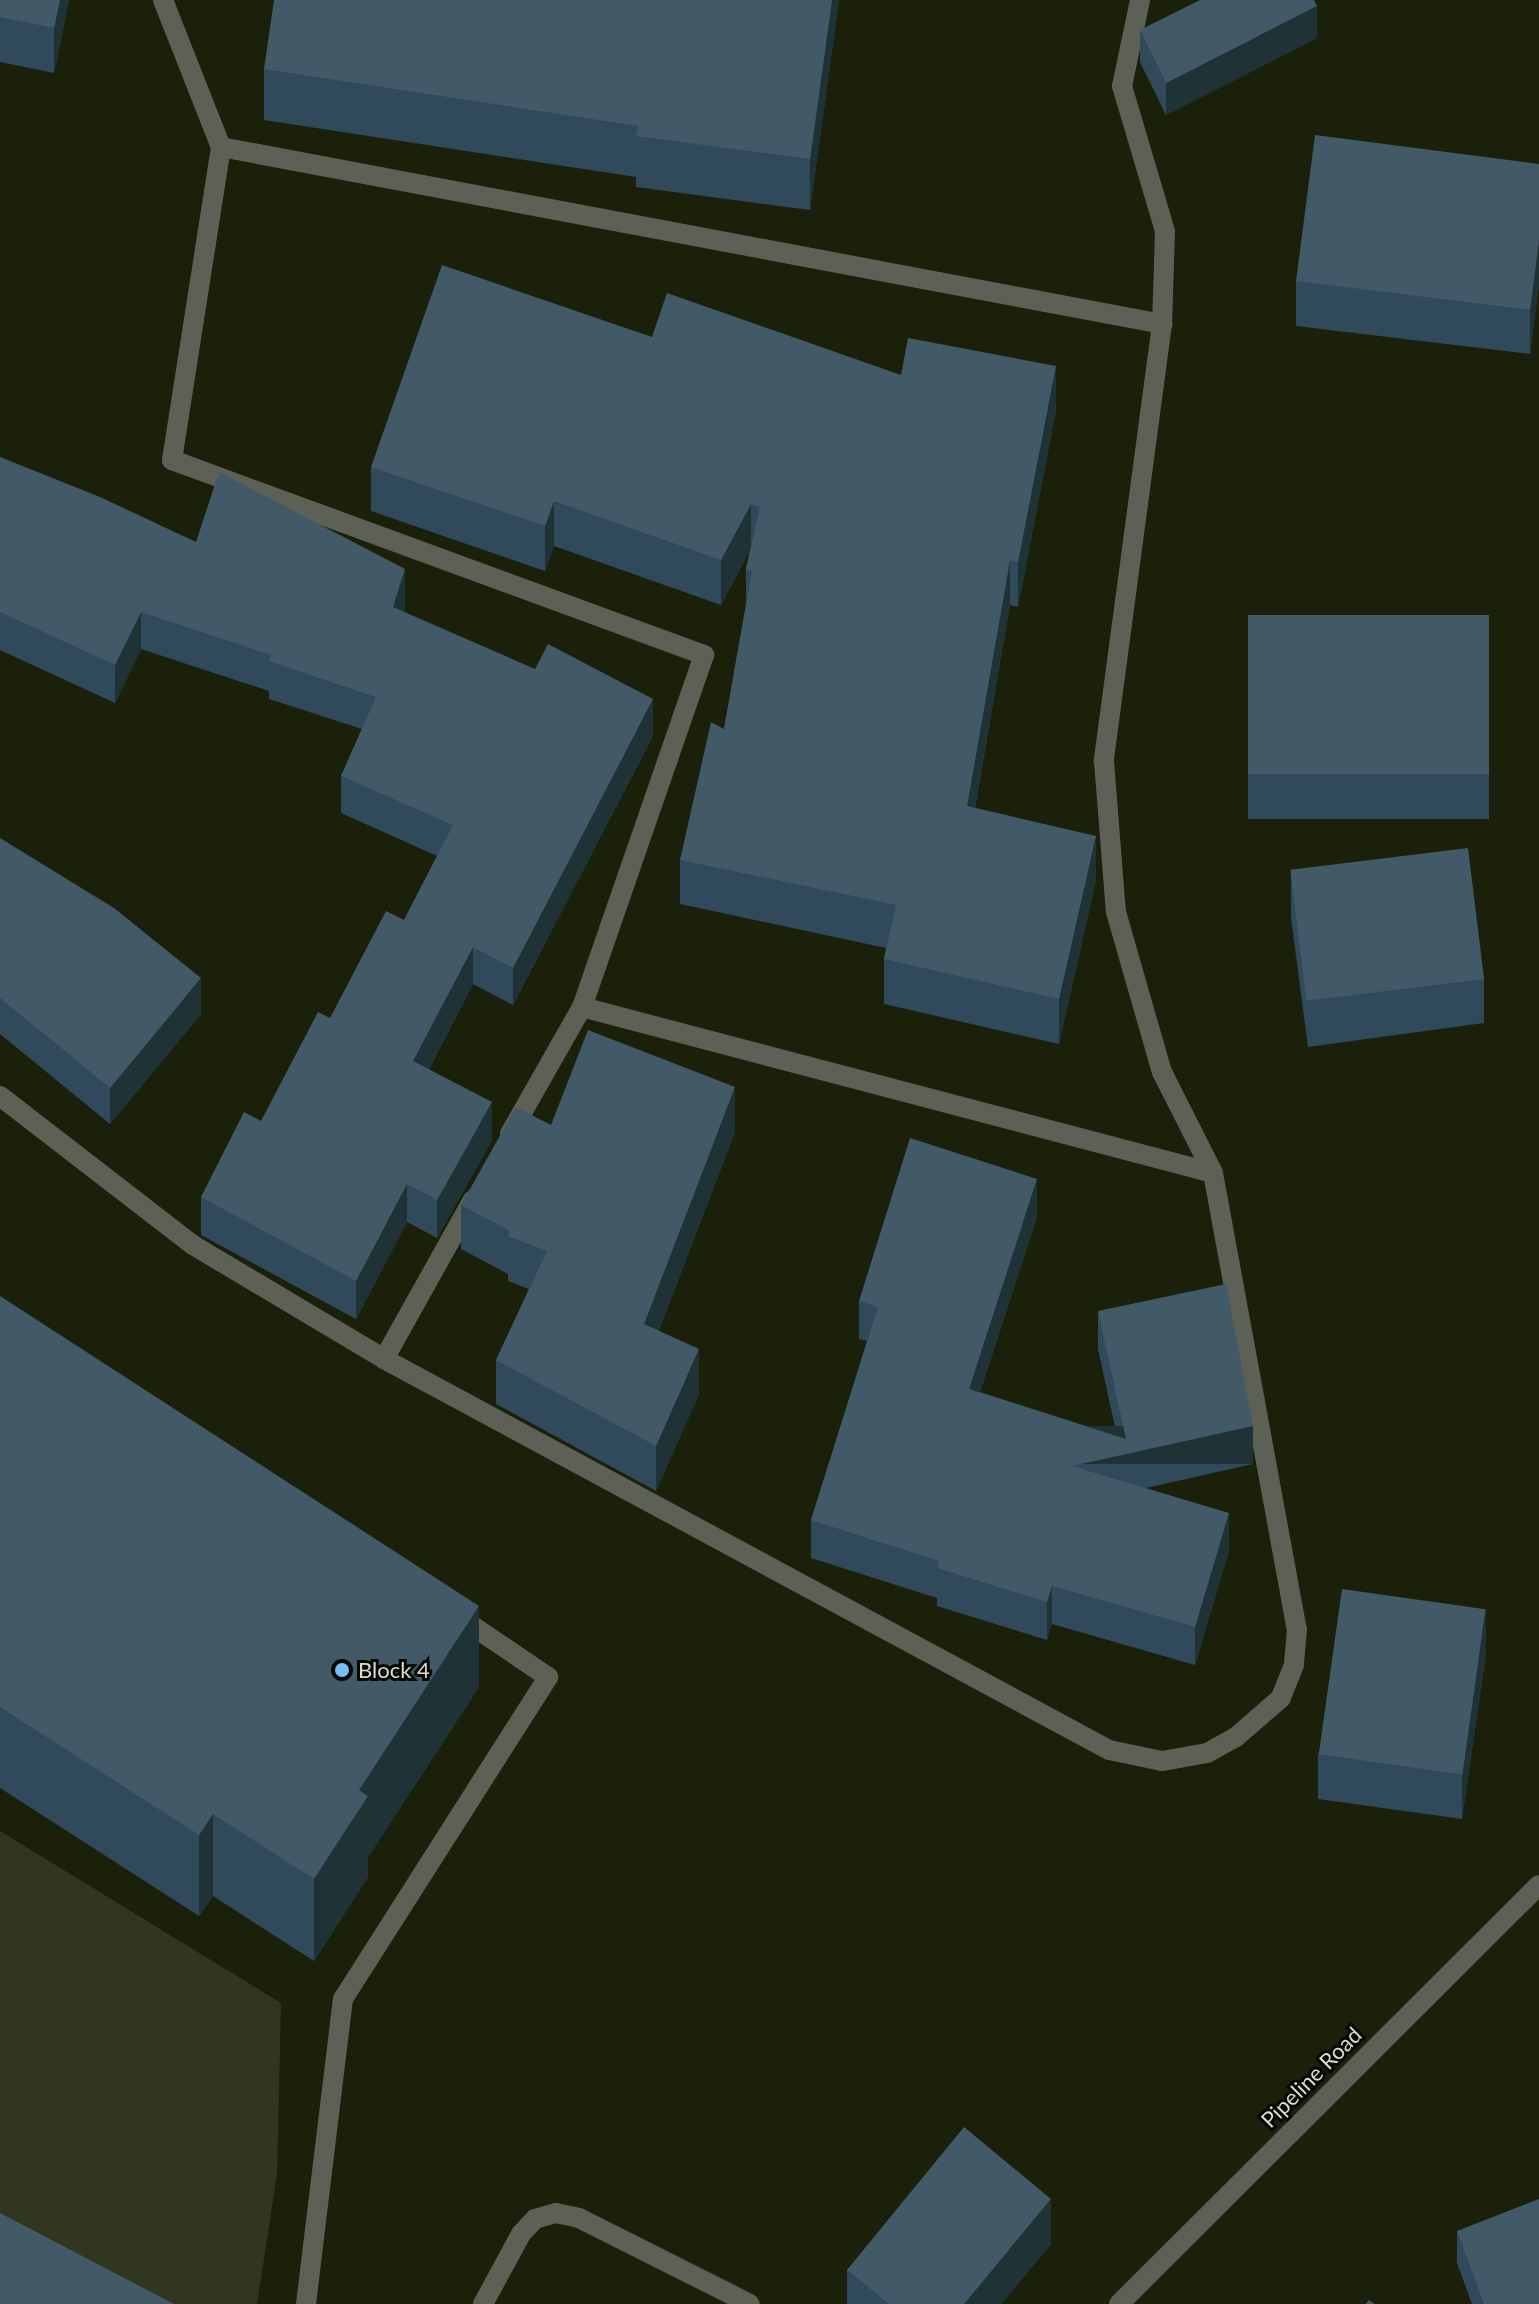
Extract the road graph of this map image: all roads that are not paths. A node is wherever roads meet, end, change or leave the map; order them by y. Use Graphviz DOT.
graph roads {
  1 [pos="163,0"];
  2 [pos="1140,0"];
  3 [pos="221,147"];
  4 [pos="1162,324"];
  5 [pos="582,1007"];
  6 [pos="0,1096"];
  7 [pos="498,1156"];
  8 [pos="1213,1173"];
  9 [pos="483,1183"];
  10 [pos="384,1359"];
  11 [pos="443,1607"];
  12 [pos="1539,1885"];
  13 [pos="306,2304"];
  14 [pos="483,2304"];
  15 [pos="750,2304"];
  16 [pos="1119,2304"];
  1 -- 3 [label="street"];
  2 -- 4 [label="street"];
  3 -- 4 [label="street"];
  3 -- 5 [label="street"];
  4 -- 8 [label="street"];
  5 -- 7 [label="street"];
  5 -- 8 [label="street"];
  6 -- 10 [label="street"];
  8 -- 10 [label="street"];
  9 -- 10 [label="street"];
  11 -- 13 [label="street"];
  12 -- 16 [label="street, Pipeline Road"];
  14 -- 15 [label="street"];
}
